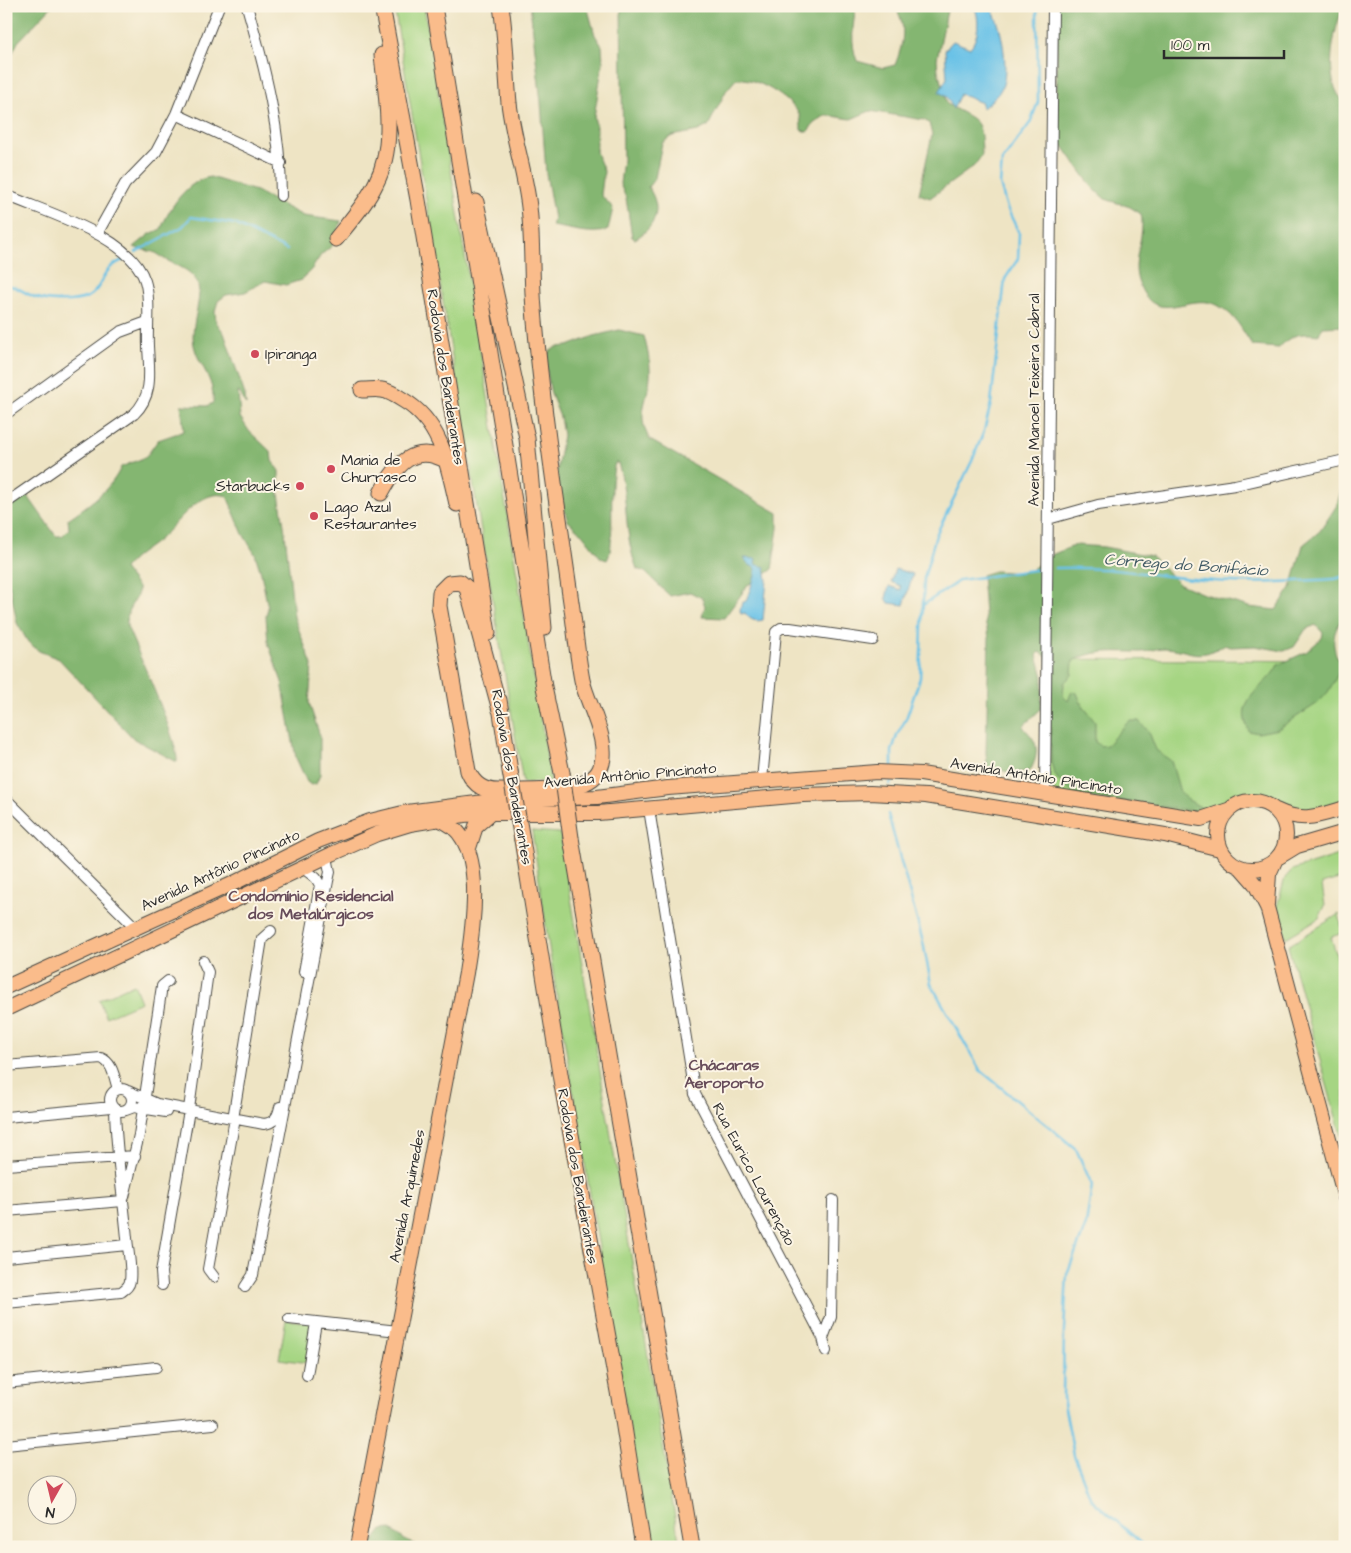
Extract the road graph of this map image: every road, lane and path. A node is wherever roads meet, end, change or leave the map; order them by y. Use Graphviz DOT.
graph roads {
  1 [pos="219,6"];
  2 [pos="247,6"];
  3 [pos="378,6"];
  4 [pos="382,6"];
  5 [pos="434,6"];
  6 [pos="501,6"];
  7 [pos="1052,6"];
  8 [pos="450,106"];
  9 [pos="176,114"];
  10 [pos="281,163"];
  11 [pos="6,195"];
  12 [pos="281,196"];
  13 [pos="97,234"];
  14 [pos="336,239"];
  15 [pos="147,322"];
  16 [pos="362,390"];
  17 [pos="6,414"];
  18 [pos="1345,460"];
  19 [pos="448,461"];
  20 [pos="381,493"];
  21 [pos="6,503"];
  22 [pos="1048,519"];
  23 [pos="476,559"];
  24 [pos="873,640"];
  25 [pos="544,687"];
  26 [pos="500,710"];
  27 [pos="860,773"];
  28 [pos="762,780"];
  29 [pos="803,795"];
  30 [pos="1045,795"];
  31 [pos="778,797"];
  32 [pos="6,799"];
  33 [pos="1274,808"];
  34 [pos="1345,808"];
  35 [pos="649,809"];
  36 [pos="1228,810"];
  37 [pos="491,813"];
  38 [pos="1058,818"];
  39 [pos="435,819"];
  40 [pos="1345,832"];
  41 [pos="1220,849"];
  42 [pos="298,851"];
  43 [pos="468,851"];
  44 [pos="327,857"];
  45 [pos="1277,859"];
  46 [pos="303,868"];
  47 [pos="1241,868"];
  48 [pos="1267,907"];
  49 [pos="136,928"];
  50 [pos="272,931"];
  51 [pos="203,961"];
  52 [pos="62,962"];
  53 [pos="168,981"];
  54 [pos="6,987"];
  55 [pos="52,988"];
  56 [pos="6,1009"];
  57 [pos="6,1066"];
  58 [pos="123,1090"];
  59 [pos="143,1096"];
  60 [pos="118,1108"];
  61 [pos="143,1108"];
  62 [pos="188,1113"];
  63 [pos="6,1117"];
  64 [pos="233,1121"];
  65 [pos="280,1132"];
  66 [pos="116,1156"];
  67 [pos="135,1156"];
  68 [pos="6,1166"];
  69 [pos="1345,1198"];
  70 [pos="124,1199"];
  71 [pos="833,1200"];
  72 [pos="6,1212"];
  73 [pos="127,1245"];
  74 [pos="6,1256"];
  75 [pos="214,1277"];
  76 [pos="162,1285"];
  77 [pos="245,1287"];
  78 [pos="6,1303"];
  79 [pos="289,1319"];
  80 [pos="316,1323"];
  81 [pos="398,1331"];
  82 [pos="823,1338"];
  83 [pos="826,1351"];
  84 [pos="156,1367"];
  85 [pos="307,1376"];
  86 [pos="6,1383"];
  87 [pos="213,1424"];
  88 [pos="6,1445"];
  89 [pos="357,1547"];
  90 [pos="643,1547"];
  91 [pos="692,1547"];
  1 -- 9 [label="street"];
  2 -- 10 [label="street"];
  3 -- 14 [label="highway"];
  4 -- 23 [label="highway, Rodovia dos Bandeirantes"];
  5 -- 8 [label="highway"];
  6 -- 26 [label="highway"];
  7 -- 22 [label="street, Avenida Manoel Teixeira Cabral"];
  8 -- 25 [label="highway"];
  8 -- 25 [label="highway"];
  9 -- 10 [label="street"];
  9 -- 13 [label="street"];
  10 -- 12 [label="street"];
  11 -- 13 [label="street"];
  13 -- 15 [label="street"];
  15 -- 17 [label="street"];
  15 -- 21 [label="street"];
  16 -- 19 [label="highway"];
  18 -- 22 [label="street"];
  19 -- 20 [label="highway"];
  19 -- 23 [label="highway"];
  22 -- 30 [label="street, Avenida Manoel Teixeira Cabral"];
  23 -- 26 [label="highway, Rodovia dos Bandeirantes"];
  24 -- 28 [label="street"];
  25 -- 91 [label="highway, bridge"];
  26 -- 90 [label="highway, Rodovia dos Bandeirantes, bridge"];
  27 -- 28 [label="main road, Avenida Antônio Pincinato"];
  27 -- 29 [label="main road"];
  27 -- 30 [label="main road, Avenida Antônio Pincinato"];
  28 -- 31 [label="main road"];
  28 -- 42 [label="main road, Avenida Antônio Pincinato"];
  29 -- 31 [label="main road"];
  29 -- 38 [label="main road"];
  30 -- 36 [label="main road, Avenida Antônio Pincinato"];
  30 -- 38 [label="main road"];
  31 -- 35 [label="main road"];
  32 -- 49 [label="street"];
  33 -- 34 [label="main road, Avenida Antônio Pincinato"];
  33 -- 36 [label="main road, Avenida Antônio Pincinato"];
  33 -- 45 [label="main road"];
  35 -- 37 [label="main road"];
  35 -- 82 [label="street, Rua Eurico Lourenção"];
  36 -- 41 [label="main road"];
  37 -- 39 [label="main road"];
  37 -- 43 [label="main road, Avenida Arquimedes"];
  38 -- 41 [label="main road"];
  39 -- 43 [label="main road, Avenida Arquimedes"];
  39 -- 44 [label="main road"];
  40 -- 45 [label="main road"];
  41 -- 47 [label="main road"];
  42 -- 44 [label="main road"];
  42 -- 49 [label="main road, Avenida Antônio Pincinato"];
  43 -- 81 [label="main road, Avenida Arquimedes"];
  44 -- 46 [label="main road"];
  44 -- 65 [label="street"];
  45 -- 47 [label="main road"];
  45 -- 48 [label="main road"];
  46 -- 55 [label="main road"];
  46 -- 64 [label="street"];
  47 -- 48 [label="main road"];
  48 -- 69 [label="main road"];
  49 -- 52 [label="main road, Avenida Antônio Pincinato"];
  50 -- 64 [label="street"];
  51 -- 62 [label="street"];
  52 -- 54 [label="main road, Avenida Antônio Pincinato"];
  52 -- 55 [label="main road"];
  53 -- 59 [label="street"];
  55 -- 56 [label="main road"];
  57 -- 58 [label="street"];
  58 -- 59 [label="street"];
  58 -- 60 [label="street"];
  58 -- 60 [label="street"];
  59 -- 61 [label="street"];
  59 -- 62 [label="street"];
  60 -- 61 [label="street"];
  60 -- 63 [label="street"];
  60 -- 66 [label="street"];
  61 -- 62 [label="street"];
  61 -- 67 [label="street"];
  62 -- 64 [label="street"];
  62 -- 76 [label="street"];
  64 -- 65 [label="street"];
  64 -- 75 [label="street"];
  65 -- 77 [label="street"];
  66 -- 67 [label="street"];
  66 -- 68 [label="street"];
  66 -- 70 [label="street"];
  67 -- 70 [label="street"];
  70 -- 72 [label="street"];
  70 -- 73 [label="street"];
  71 -- 82 [label="street"];
  73 -- 74 [label="street"];
  73 -- 78 [label="street"];
  79 -- 80 [label="street"];
  80 -- 81 [label="street"];
  80 -- 85 [label="street"];
  81 -- 89 [label="main road, Avenida Arquimedes"];
  82 -- 83 [label="street, Rua Eurico Lourenção"];
  84 -- 86 [label="street"];
  87 -- 88 [label="street"];
}
